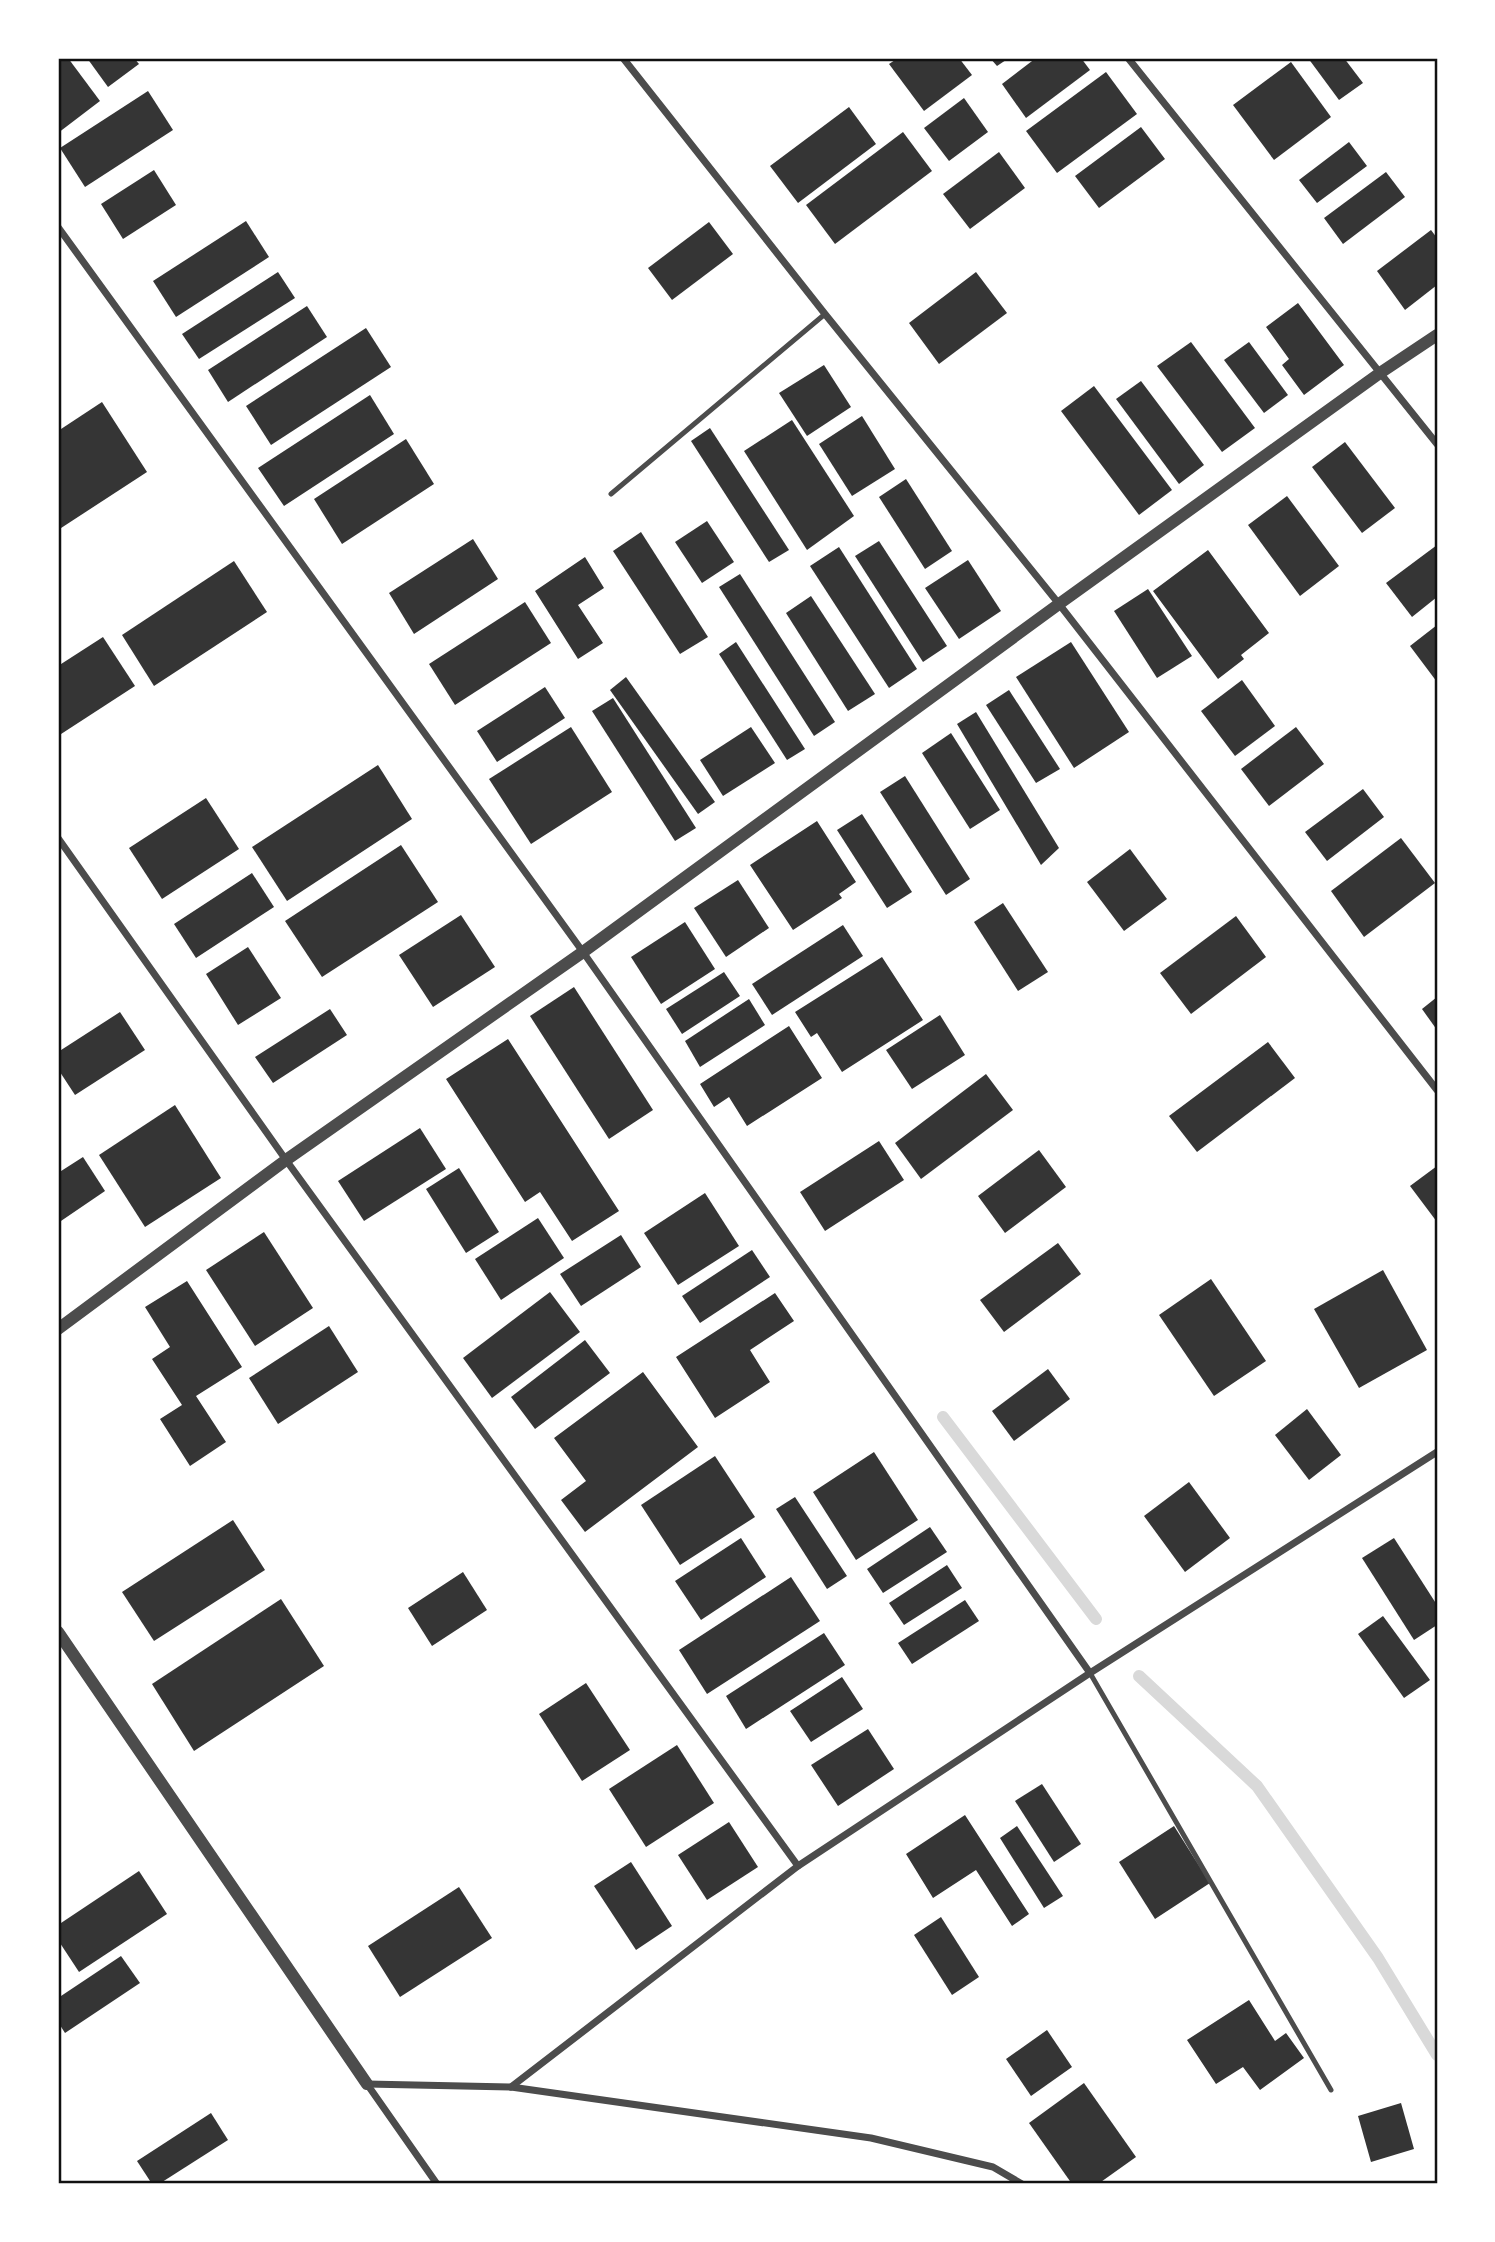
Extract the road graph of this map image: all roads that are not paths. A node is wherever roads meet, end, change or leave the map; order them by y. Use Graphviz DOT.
graph roads {
  1 [pos="623,58"];
  2 [pos="1128,58"];
  3 [pos="58,226"];
  4 [pos="825,314"];
  5 [pos="1437,335"];
  6 [pos="1380,373"];
  7 [pos="1437,444"];
  8 [pos="611,494"];
  9 [pos="1059,604"];
  10 [pos="58,838"];
  11 [pos="583,952"];
  12 [pos="1437,1090"];
  13 [pos="286,1160"];
  14 [pos="58,1329"];
  15 [pos="1437,1452"];
  16 [pos="58,1632"];
  17 [pos="1090,1673"];
  18 [pos="798,1866"];
  19 [pos="367,2084"];
  20 [pos="511,2087"];
  21 [pos="1331,2090"];
  22 [pos="437,2184"];
  23 [pos="1022,2184"];
  1 -- 4 [label="street"];
  2 -- 6 [label="street"];
  3 -- 11 [label="street"];
  4 -- 8 [label="lane"];
  4 -- 9 [label="street"];
  5 -- 6 [label="street"];
  6 -- 7 [label="street"];
  6 -- 9 [label="street"];
  9 -- 11 [label="street"];
  9 -- 12 [label="street"];
  10 -- 13 [label="street"];
  11 -- 13 [label="street"];
  11 -- 17 [label="street"];
  13 -- 14 [label="street"];
  13 -- 18 [label="street"];
  15 -- 17 [label="street"];
  16 -- 19 [label="street"];
  17 -- 18 [label="street"];
  17 -- 21 [label="lane"];
  18 -- 20 [label="street"];
  19 -- 20 [label="street"];
  19 -- 22 [label="street"];
  20 -- 23 [label="street"];
}
